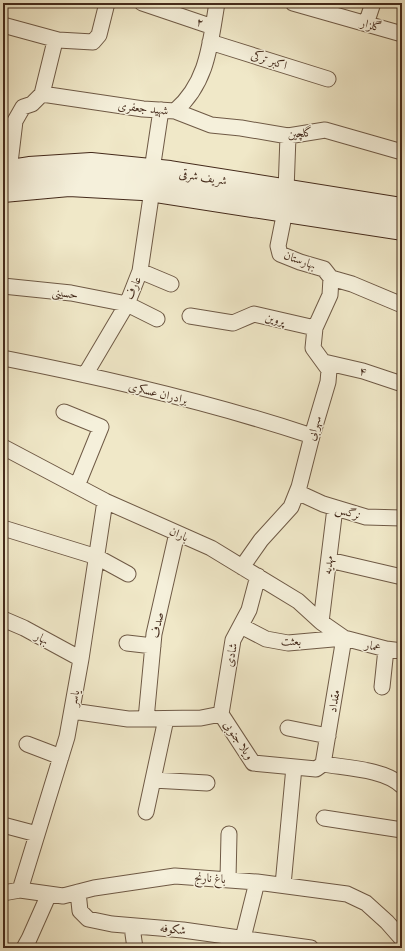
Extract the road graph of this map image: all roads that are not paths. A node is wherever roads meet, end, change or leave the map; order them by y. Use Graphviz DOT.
graph roads {
  1 [pos="107,3"];
  2 [pos="142,3"];
  3 [pos="217,3"];
  4 [pos="296,3"];
  5 [pos="373,3"];
  6 [pos="366,24"];
  7 [pos="3,25"];
  8 [pos="213,26"];
  9 [pos="402,34"];
  10 [pos="58,40"];
  11 [pos="210,42"];
  12 [pos="328,79"];
  13 [pos="42,94"];
  14 [pos="168,111"];
  15 [pos="288,136"];
  16 [pos="402,152"];
  17 [pos="5,178"];
  18 [pos="152,180"];
  19 [pos="285,201"];
  20 [pos="401,212"];
  21 [pos="140,271"];
  22 [pos="331,278"];
  23 [pos="171,284"];
  24 [pos="3,286"];
  25 [pos="127,304"];
  26 [pos="402,305"];
  27 [pos="190,316"];
  28 [pos="157,319"];
  29 [pos="315,328"];
  30 [pos="3,358"];
  31 [pos="324,362"];
  32 [pos="85,375"];
  33 [pos="402,384"];
  34 [pos="64,412"];
  35 [pos="312,436"];
  36 [pos="3,447"];
  37 [pos="78,486"];
  38 [pos="297,492"];
  39 [pos="105,501"];
  40 [pos="335,508"];
  41 [pos="402,518"];
  42 [pos="3,528"];
  43 [pos="177,533"];
  44 [pos="97,557"];
  45 [pos="329,560"];
  46 [pos="242,567"];
  47 [pos="128,574"];
  48 [pos="258,576"];
  49 [pos="402,577"];
  50 [pos="3,618"];
  51 [pos="321,622"];
  52 [pos="240,626"];
  53 [pos="344,638"];
  54 [pos="127,643"];
  55 [pos="153,646"];
  56 [pos="386,649"];
  57 [pos="402,651"];
  58 [pos="81,659"];
  59 [pos="382,686"];
  60 [pos="72,711"];
  61 [pos="221,714"];
  62 [pos="146,719"];
  63 [pos="166,719"];
  64 [pos="288,728"];
  65 [pos="328,736"];
  66 [pos="27,744"];
  67 [pos="61,757"];
  68 [pos="323,764"];
  69 [pos="294,767"];
  70 [pos="153,780"];
  71 [pos="207,783"];
  72 [pos="402,786"];
  73 [pos="146,812"];
  74 [pos="324,818"];
  75 [pos="3,826"];
  76 [pos="402,830"];
  77 [pos="37,834"];
  78 [pos="229,834"];
  79 [pos="228,880"];
  80 [pos="257,882"];
  81 [pos="283,885"];
  82 [pos="20,890"];
  83 [pos="78,892"];
  84 [pos="3,893"];
  85 [pos="49,894"];
  86 [pos="136,926"];
  87 [pos="243,938"];
  88 [pos="402,939"];
  89 [pos="276,945"];
  90 [pos="24,948"];
  91 [pos="135,948"];
  92 [pos="311,948"];
  1 -- 10 [label="street"];
  2 -- 8 [label="street, ۲"];
  3 -- 8 [label="street, شهید جعفری"];
  4 -- 6 [label="street, گلزار"];
  5 -- 6 [label="street"];
  6 -- 9 [label="street, گلزار"];
  7 -- 10 [label="street"];
  8 -- 11 [label="street, شهید جعفری"];
  10 -- 13 [label="street"];
  11 -- 12 [label="street, اکبر ترکی"];
  11 -- 14 [label="street, شهید جعفری"];
  13 -- 14 [label="street, شهید جعفری"];
  13 -- 17 [label="street"];
  14 -- 15 [label="street, گلچین"];
  14 -- 18 [label="street, عارف"];
  15 -- 16 [label="street, گلچین"];
  15 -- 19 [label="street"];
  17 -- 18 [label="main road, شریف شرقی"];
  18 -- 19 [label="main road, شریف شرقی"];
  18 -- 21 [label="street, عارف"];
  19 -- 20 [label="main road, شریف شرقی"];
  19 -- 22 [label="street, بهارستان"];
  21 -- 23 [label="street"];
  21 -- 25 [label="street, عارف"];
  22 -- 26 [label="street, بهارستان"];
  22 -- 29 [label="street, سهرابی"];
  24 -- 25 [label="street, حسینی"];
  25 -- 28 [label="street"];
  25 -- 32 [label="street, عارف"];
  27 -- 29 [label="street, پروین"];
  29 -- 31 [label="street, سهرابی"];
  30 -- 32 [label="street, برادران عسکری"];
  31 -- 33 [label="street, ۴"];
  31 -- 35 [label="street, سهرابی"];
  32 -- 35 [label="street, برادران عسکری"];
  34 -- 37 [label="street"];
  35 -- 38 [label="street, سهرابی"];
  36 -- 37 [label="street, باران"];
  37 -- 39 [label="street, باران"];
  38 -- 40 [label="street, نرگس"];
  38 -- 46 [label="street, سهرابی"];
  39 -- 43 [label="street, باران"];
  39 -- 44 [label="street, یاسر"];
  40 -- 41 [label="street, نرگس"];
  40 -- 45 [label="street, مهدیه"];
  42 -- 44 [label="street"];
  43 -- 46 [label="street, باران"];
  43 -- 55 [label="street, صدف"];
  44 -- 47 [label="street"];
  44 -- 58 [label="street, یاسر"];
  45 -- 49 [label="street"];
  45 -- 51 [label="street, مهدیه"];
  46 -- 48 [label="street, باران"];
  48 -- 51 [label="street, باران"];
  48 -- 52 [label="street, شادی"];
  50 -- 58 [label="street, بهار"];
  51 -- 53 [label="street, باران"];
  52 -- 53 [label="street, بعثت"];
  52 -- 61 [label="street, شادی"];
  53 -- 56 [label="street, عمار"];
  53 -- 65 [label="street, مقداد"];
  54 -- 55 [label="street"];
  55 -- 62 [label="street, صدف"];
  56 -- 57 [label="street, عمار"];
  56 -- 59 [label="street"];
  58 -- 60 [label="street, یاسر"];
  60 -- 62 [label="street, ویلا جنوبی"];
  60 -- 67 [label="street, یاسر"];
  61 -- 63 [label="street, ویلا جنوبی"];
  61 -- 69 [label="street, ویلا جنوبی"];
  62 -- 63 [label="street, ویلا جنوبی"];
  63 -- 70 [label="street"];
  64 -- 65 [label="street"];
  65 -- 68 [label="street, مقداد"];
  66 -- 67 [label="street"];
  67 -- 77 [label="street, یاسر"];
  68 -- 69 [label="street, ویلا جنوبی"];
  68 -- 72 [label="street, ویلا جنوبی"];
  69 -- 81 [label="street"];
  70 -- 71 [label="street"];
  70 -- 73 [label="street"];
  74 -- 76 [label="street"];
  75 -- 77 [label="street"];
  77 -- 82 [label="street, یاسر"];
  78 -- 79 [label="street"];
  79 -- 80 [label="street, باغ نارنج"];
  79 -- 83 [label="street, باغ نارنج"];
  80 -- 81 [label="street, باغ نارنج"];
  80 -- 87 [label="street"];
  81 -- 88 [label="street, باغ نارنج"];
  82 -- 84 [label="street, باغ نارنج"];
  82 -- 85 [label="street, باغ نارنج"];
  83 -- 85 [label="street, باغ نارنج"];
  83 -- 86 [label="street, شکوفه"];
  85 -- 90 [label="street"];
  86 -- 87 [label="street, شکوفه"];
  86 -- 91 [label="street"];
  87 -- 89 [label="street, شکوفه"];
  89 -- 92 [label="street, شکوفه"];
}
